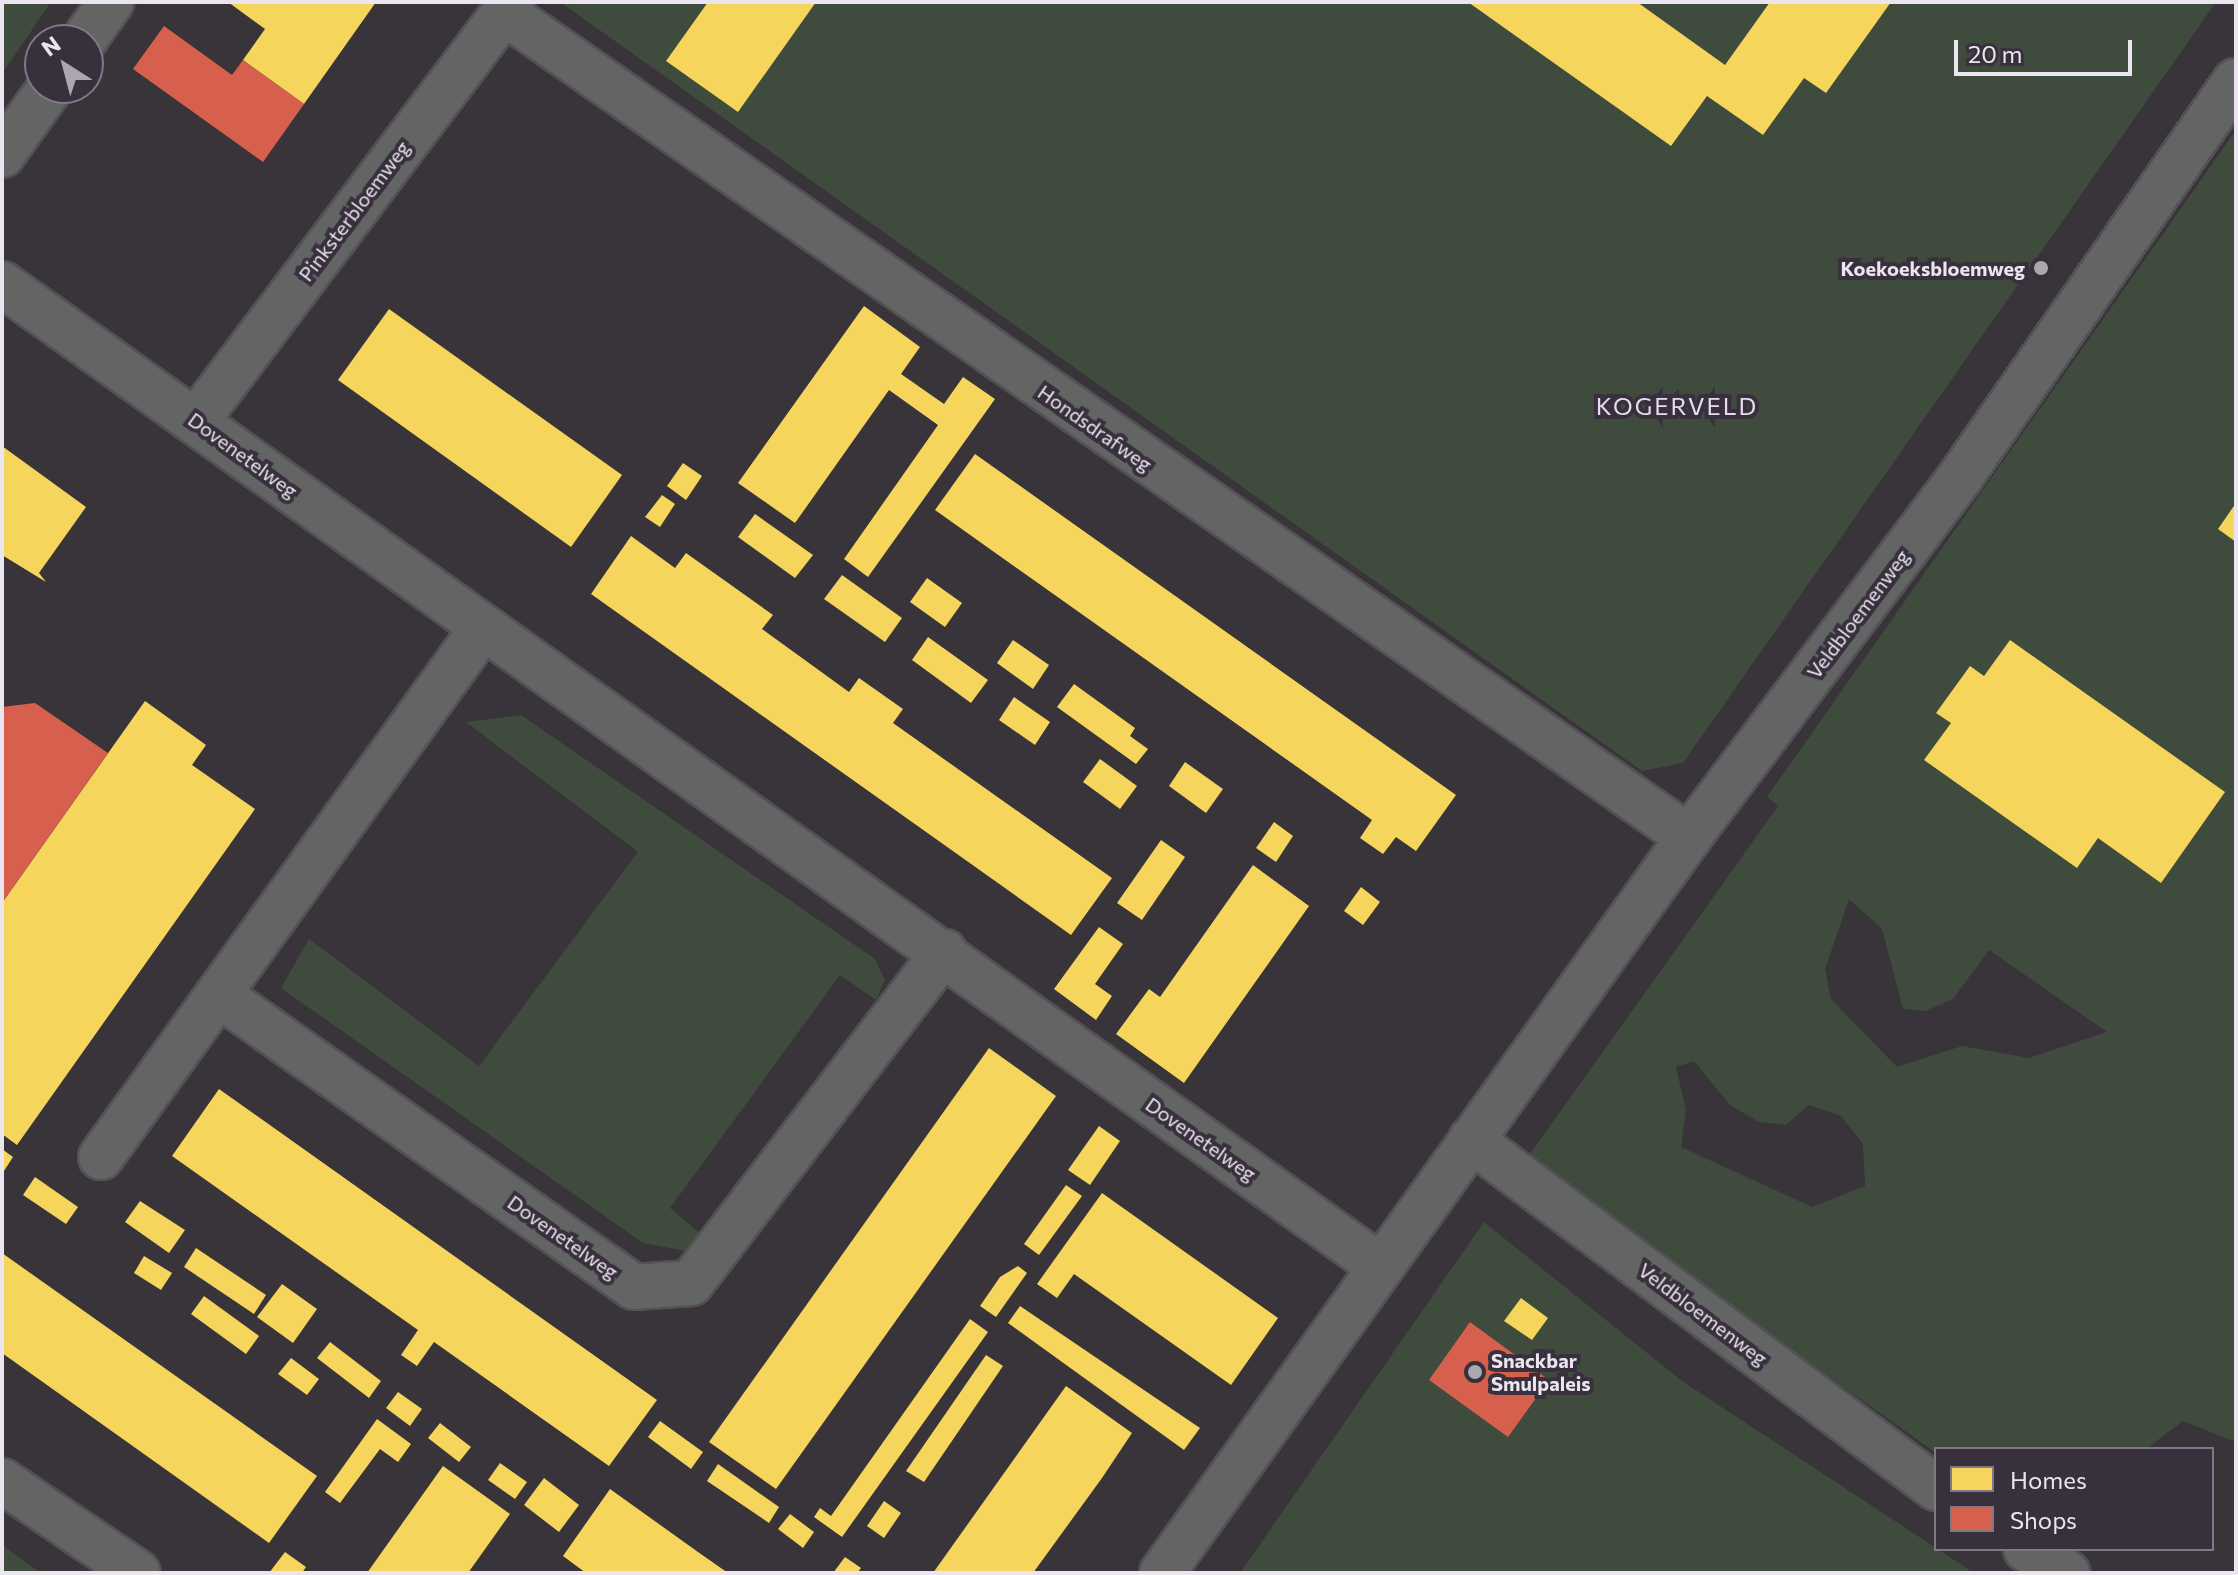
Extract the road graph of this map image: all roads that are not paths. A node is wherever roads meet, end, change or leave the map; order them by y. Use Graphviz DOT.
graph roads {
  1 [pos="111,2"];
  2 [pos="508,8"];
  3 [pos="95,24"];
  4 [pos="2236,81"];
  5 [pos="39,104"];
  6 [pos="2,155"];
  7 [pos="2,284"];
  8 [pos="196,421"];
  9 [pos="482,629"];
  10 [pos="1689,837"];
  11 [pos="944,952"];
  12 [pos="222,997"];
  13 [pos="1471,1140"];
  14 [pos="101,1157"];
  15 [pos="1381,1267"];
  16 [pos="2,1481"];
  17 [pos="1934,1487"];
  18 [pos="2029,1551"];
  19 [pos="131,1571"];
  20 [pos="1162,1573"];
  21 [pos="2067,1573"];
  1 -- 3 [label="street"];
  2 -- 8 [label="street, Pinksterbloemweg"];
  2 -- 10 [label="street, Hondsdrafweg"];
  4 -- 10 [label="street, Veldbloemenweg"];
  5 -- 6 [label="street"];
  7 -- 8 [label="street, Dovenetelweg"];
  8 -- 9 [label="street, Dovenetelweg"];
  9 -- 11 [label="street, Dovenetelweg"];
  9 -- 12 [label="street"];
  10 -- 13 [label="street, Veldbloemenweg"];
  11 -- 12 [label="street, Dovenetelweg"];
  11 -- 15 [label="street, Dovenetelweg"];
  12 -- 14 [label="street"];
  13 -- 15 [label="street, Veldbloemenweg"];
  13 -- 17 [label="street, Veldbloemenweg"];
  15 -- 20 [label="street, Veldbloemenweg"];
  16 -- 19 [label="street"];
  18 -- 21 [label="street"];
}
